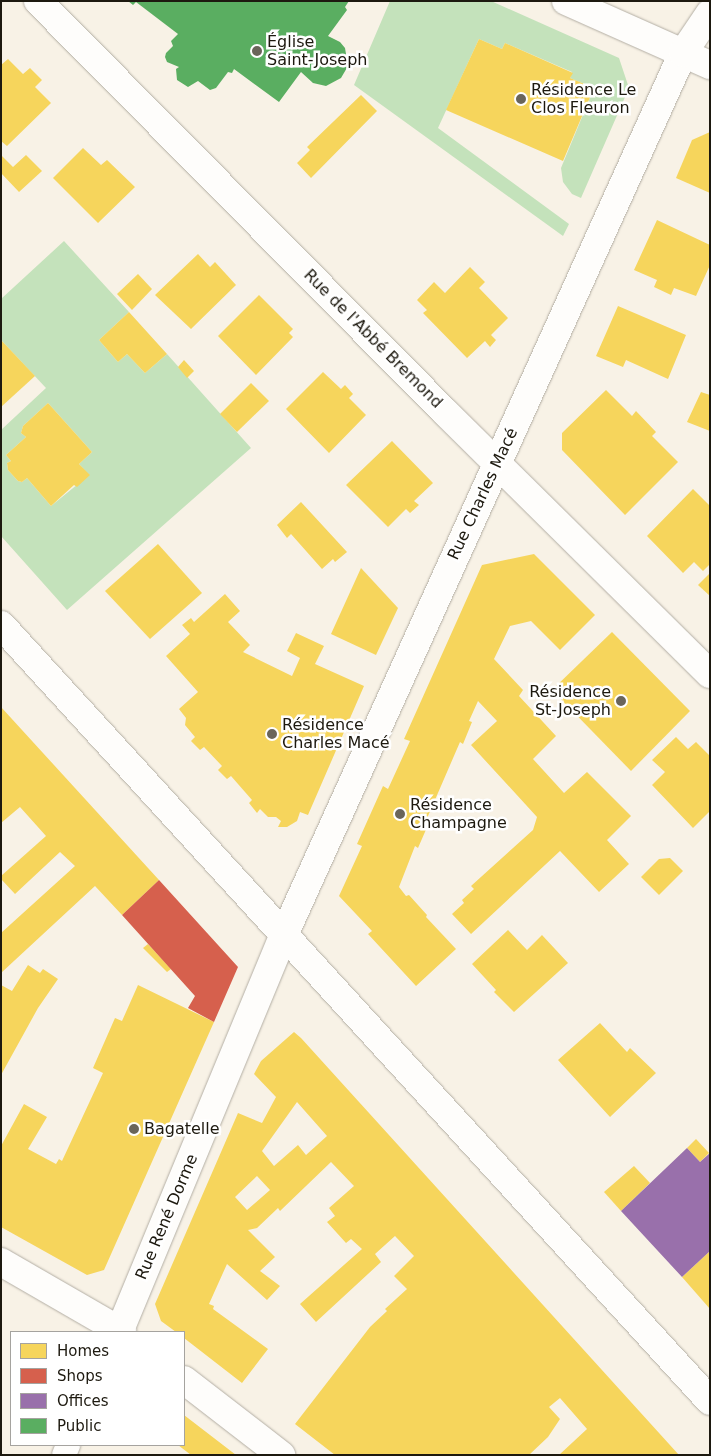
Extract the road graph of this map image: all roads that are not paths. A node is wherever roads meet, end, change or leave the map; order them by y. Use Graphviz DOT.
graph roads {
  1 [pos="566,1"];
  2 [pos="52,6"];
  3 [pos="710,13"];
  4 [pos="683,53"];
  5 [pos="710,65"];
  6 [pos="497,463"];
  7 [pos="1,625"];
  8 [pos="710,674"];
  9 [pos="284,935"];
  10 [pos="1,1262"];
  11 [pos="119,1331"];
  12 [pos="121,1331"];
  13 [pos="185,1381"];
  14 [pos="710,1401"];
  15 [pos="281,1455"];
  1 -- 4 [label="street"];
  2 -- 6 [label="street, Rue de l'Abbé Bremond"];
  3 -- 4 [label="street, Rue Charles Macé"];
  4 -- 5 [label="street"];
  4 -- 6 [label="street, Rue Charles Macé"];
  6 -- 8 [label="street, Rue de l'Abbé Bremond"];
  6 -- 9 [label="street, Rue Charles Macé"];
  7 -- 9 [label="street"];
  9 -- 12 [label="street, Rue René Dorme"];
  9 -- 14 [label="street"];
  10 -- 11 [label="street"];
  13 -- 15 [label="street"];
}
